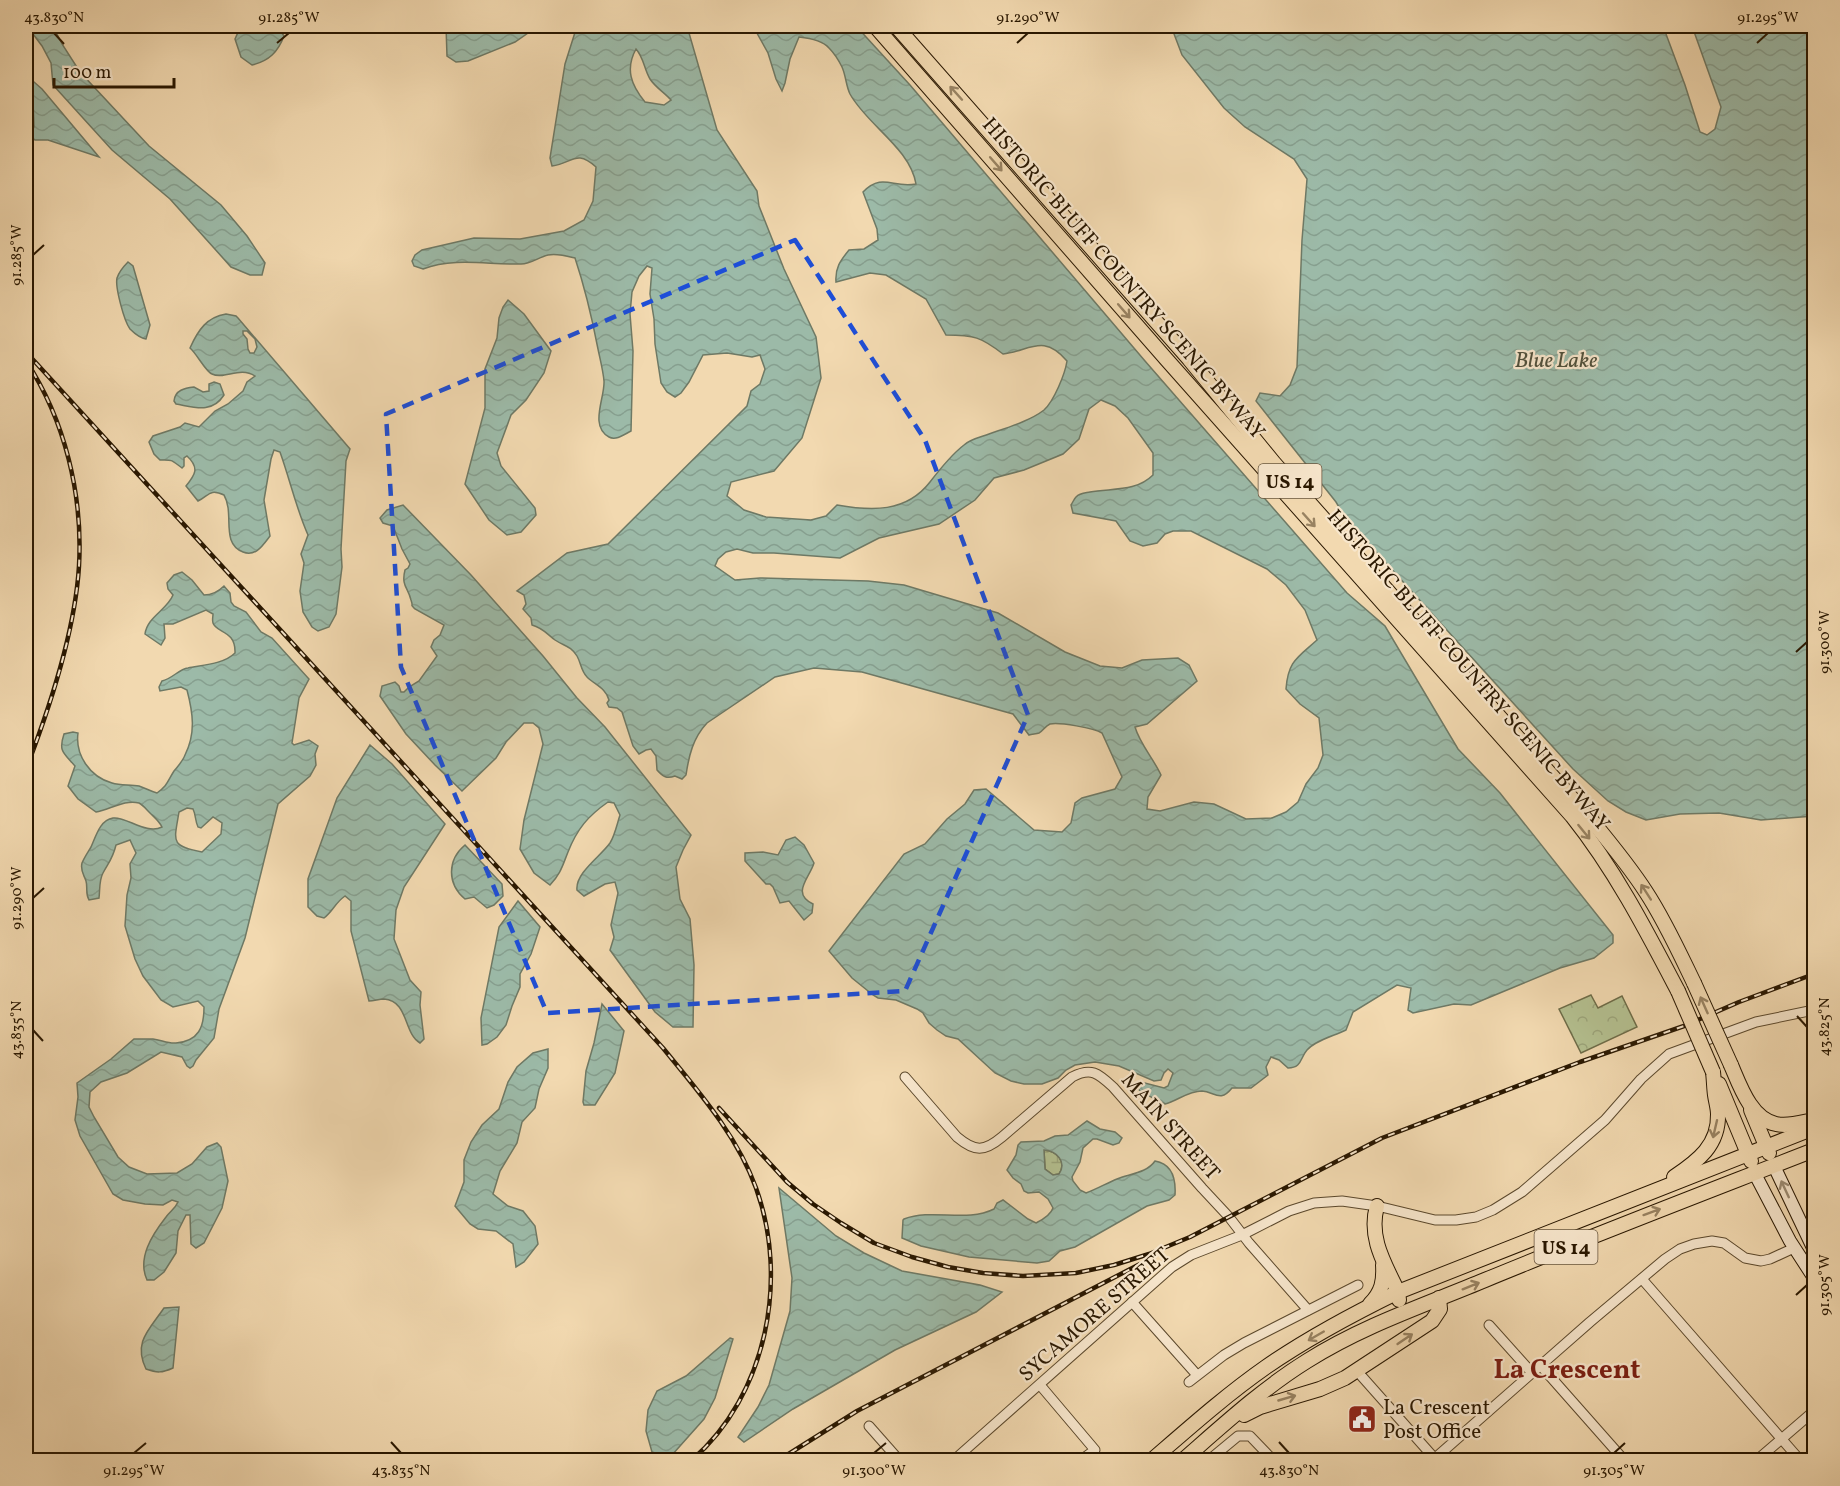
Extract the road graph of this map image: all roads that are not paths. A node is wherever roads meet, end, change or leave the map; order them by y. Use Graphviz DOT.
graph roads {
  1 [pos="875,26"];
  2 [pos="896,26"];
  3 [pos="1815,1010"];
  4 [pos="1713,1072"];
  5 [pos="906,1077"];
  6 [pos="1745,1096"];
  7 [pos="1815,1120"];
  8 [pos="1815,1128"];
  9 [pos="1766,1147"];
  10 [pos="1747,1150"];
  11 [pos="1815,1150"];
  12 [pos="1774,1166"];
  13 [pos="1755,1174"];
  14 [pos="1644,1195"];
  15 [pos="1377,1206"];
  16 [pos="1242,1235"];
  17 [pos="1794,1248"];
  18 [pos="1815,1250"];
  19 [pos="1383,1263"];
  20 [pos="1815,1278"];
  21 [pos="1642,1279"];
  22 [pos="1358,1285"];
  23 [pos="1398,1293"];
  24 [pos="1440,1298"];
  25 [pos="1132,1302"];
  26 [pos="1367,1308"];
  27 [pos="1308,1310"];
  28 [pos="1379,1324"];
  29 [pos="1489,1325"];
  30 [pos="1541,1366"];
  31 [pos="1357,1371"];
  32 [pos="1532,1373"];
  33 [pos="1197,1375"];
  34 [pos="1189,1382"];
  35 [pos="1040,1384"];
  36 [pos="1815,1411"];
  37 [pos="869,1426"];
  38 [pos="1782,1439"];
  39 [pos="1200,1446"];
  40 [pos="958,1459"];
  41 [pos="1434,1460"];
  42 [pos="899,1461"];
  43 [pos="1081,1461"];
  44 [pos="1152,1461"];
  45 [pos="1183,1461"];
  46 [pos="1209,1461"];
  47 [pos="1273,1461"];
  48 [pos="1624,1461"];
  49 [pos="1757,1461"];
  50 [pos="1800,1461"];
  1 -- 4 [label="main road, HISTORIC BLUFF COUNTRY SCENIC BYWAY / US 14, one-way, bridge"];
  6 -- 2 [label="main road, HISTORIC BLUFF COUNTRY SCENIC BYWAY / US 14, one-way, bridge"];
  3 -- 15 [label="street, SYCAMORE STREET"];
  4 -- 10 [label="main road, HISTORIC BLUFF COUNTRY SCENIC BYWAY"];
  4 -- 14 [label="main road, US 14, one-way"];
  5 -- 16 [label="street, MAIN STREET"];
  6 -- 7 [label="main road"];
  6 -- 9 [label="main road, US 14"];
  8 -- 9 [label="main road"];
  9 -- 10 [label="main road"];
  9 -- 12 [label="main road, US 14"];
  10 -- 13 [label="main road, HISTORIC BLUFF COUNTRY SCENIC BYWAY"];
  10 -- 14 [label="main road, US 14"];
  11 -- 12 [label="main road"];
  12 -- 13 [label="main road, US 14"];
  18 -- 12 [label="street, one-way"];
  13 -- 17 [label="street"];
  24 -- 13 [label="main road, US 14, one-way"];
  14 -- 23 [label="main road, US 14"];
  15 -- 16 [label="street, SYCAMORE STREET"];
  15 -- 19 [label="main road"];
  16 -- 25 [label="street, SYCAMORE STREET"];
  16 -- 27 [label="street, MAIN STREET"];
  17 -- 20 [label="street"];
  17 -- 21 [label="street"];
  19 -- 23 [label="main road"];
  19 -- 26 [label="main road"];
  21 -- 30 [label="street"];
  21 -- 38 [label="street"];
  22 -- 27 [label="street"];
  23 -- 26 [label="main road, US 14"];
  23 -- 28 [label="main road"];
  24 -- 28 [label="main road, US 14"];
  31 -- 24 [label="main road, one-way"];
  25 -- 33 [label="street"];
  25 -- 35 [label="street, SYCAMORE STREET"];
  26 -- 44 [label="main road, US 14, one-way"];
  27 -- 33 [label="street"];
  28 -- 39 [label="main road, US 14"];
  29 -- 32 [label="street"];
  30 -- 32 [label="street"];
  30 -- 48 [label="street"];
  39 -- 31 [label="main road, one-way"];
  31 -- 41 [label="street"];
  32 -- 41 [label="street"];
  33 -- 34 [label="street"];
  35 -- 40 [label="street, SYCAMORE STREET"];
  35 -- 43 [label="street"];
  36 -- 38 [label="street"];
  37 -- 42 [label="street"];
  38 -- 49 [label="street"];
  38 -- 50 [label="street"];
  39 -- 45 [label="main road, US 14"];
  46 -- 47 [label="street"];
}
